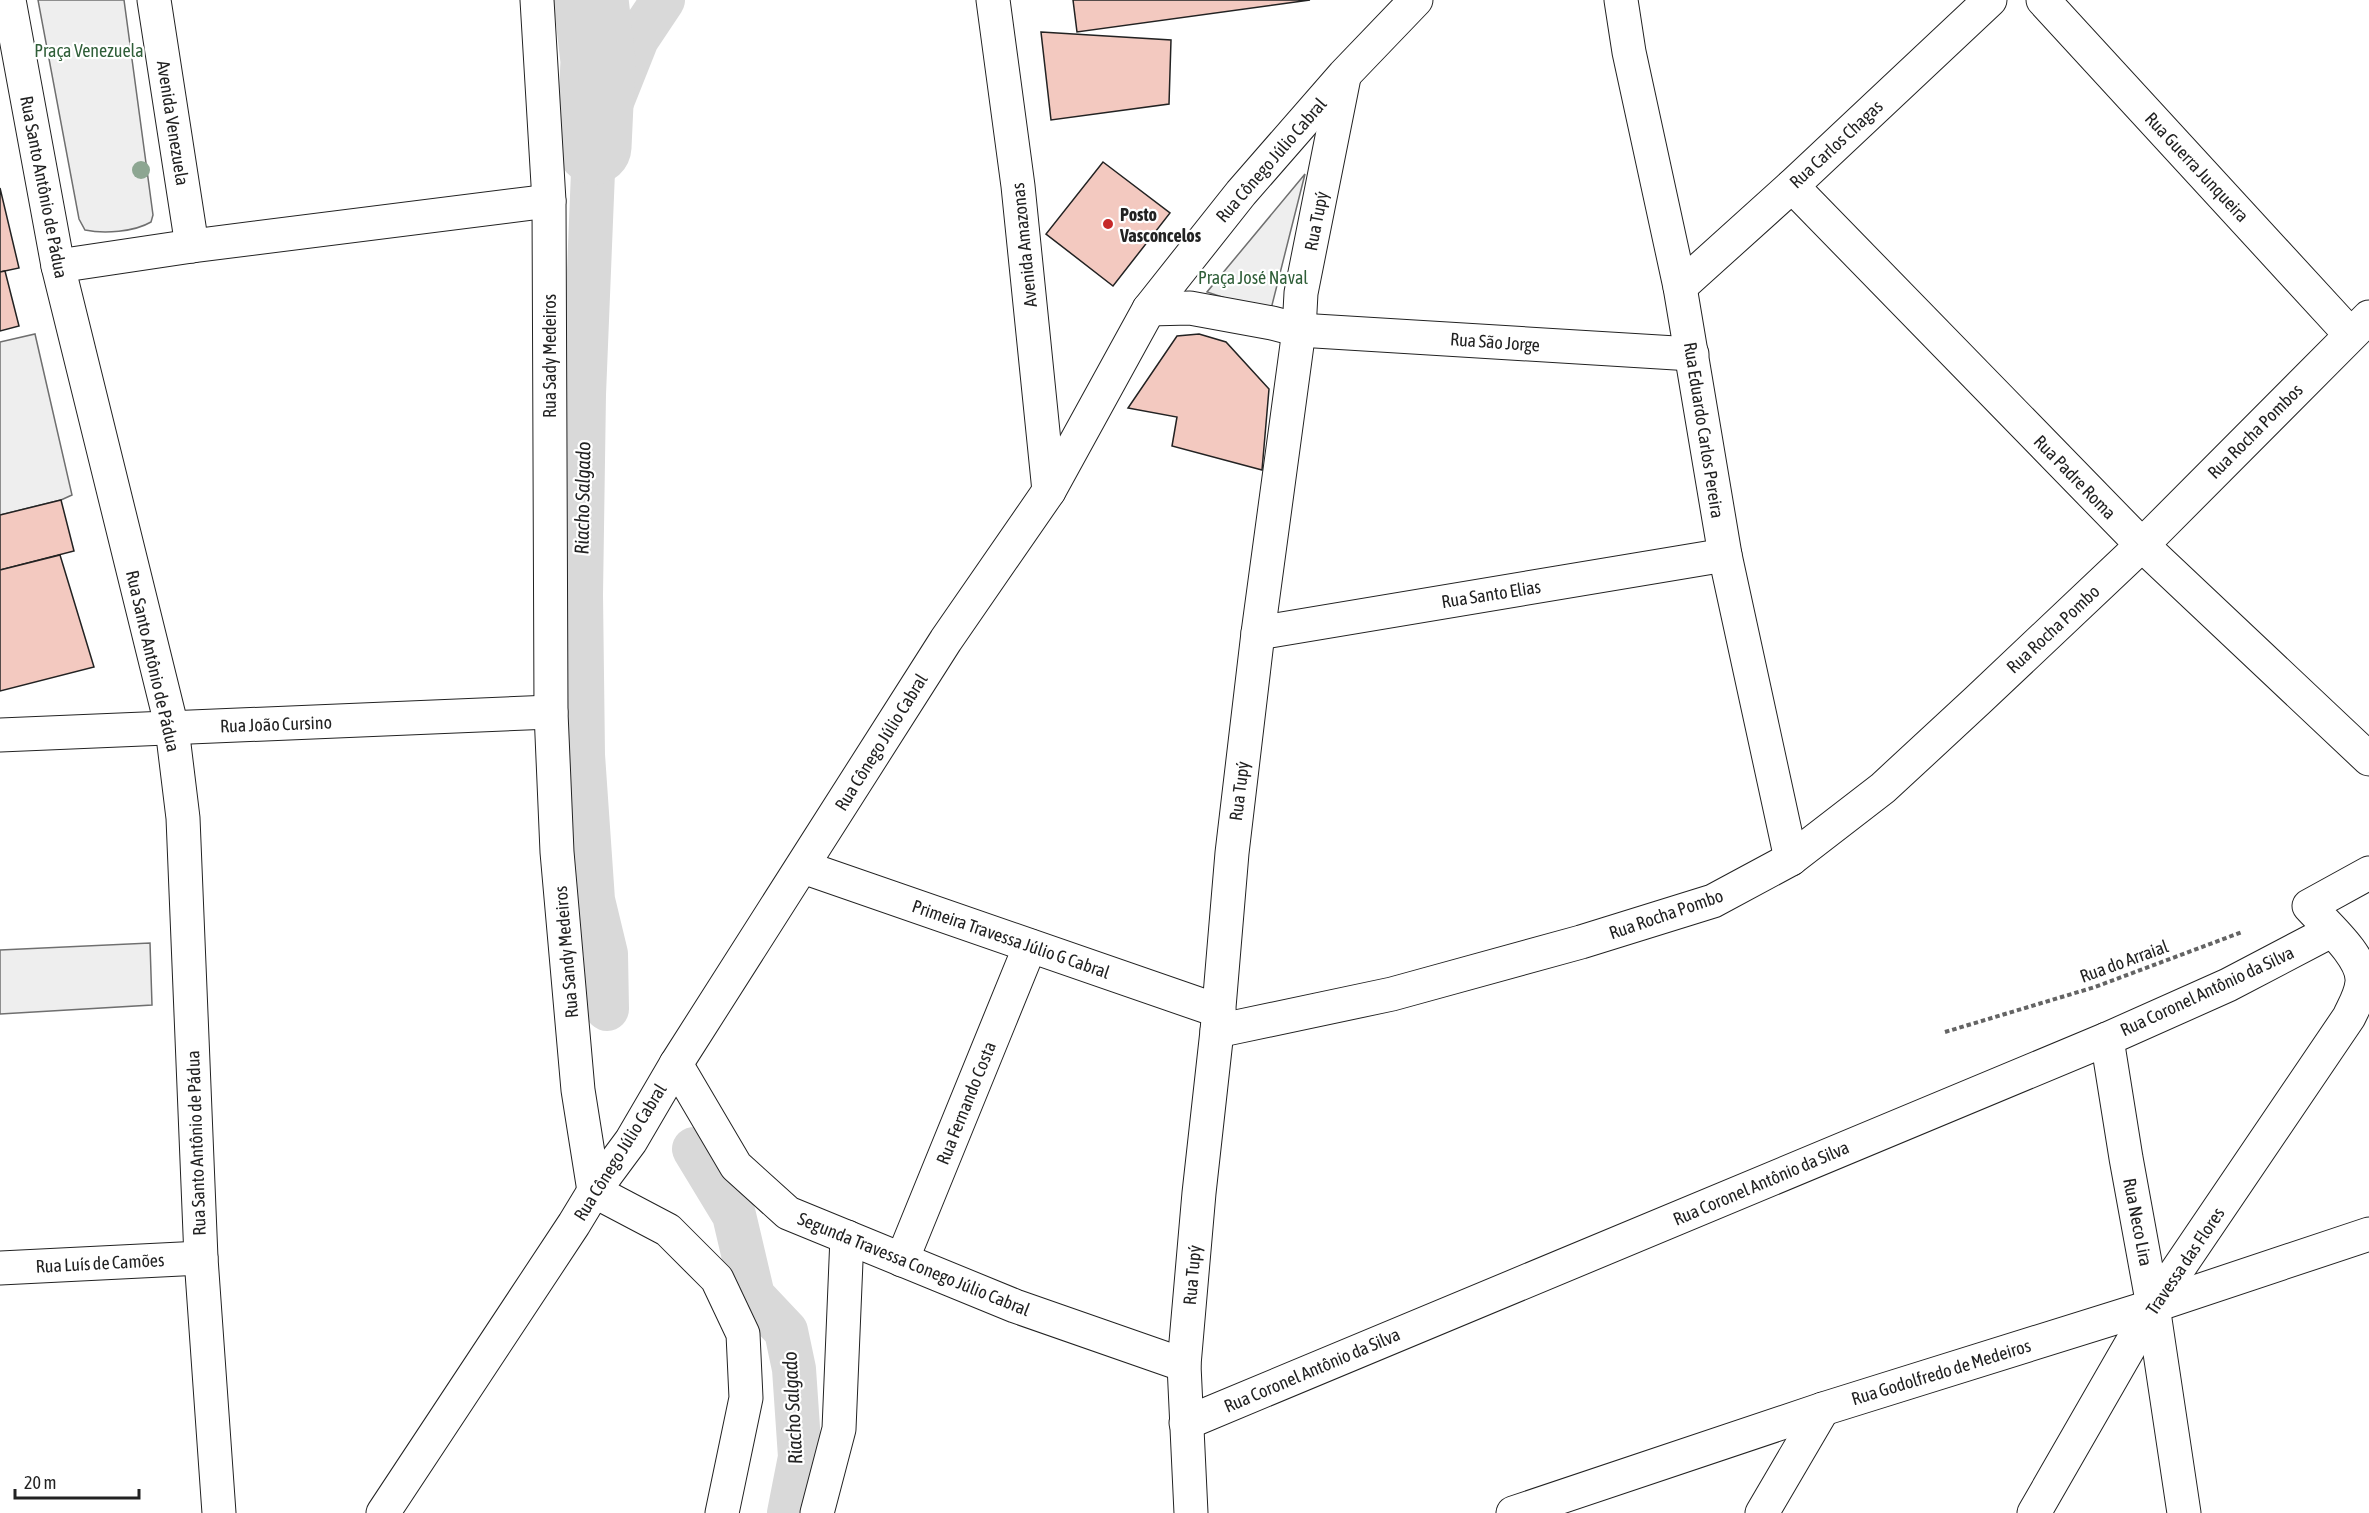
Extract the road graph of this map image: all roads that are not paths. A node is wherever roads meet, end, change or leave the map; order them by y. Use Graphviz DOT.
graph roads {
  1 [pos="9,0"];
  2 [pos="154,0"];
  3 [pos="537,0"];
  4 [pos="993,0"];
  5 [pos="1416,0"];
  6 [pos="1621,0"];
  7 [pos="1990,0"];
  8 [pos="2043,0"];
  9 [pos="1344,75"];
  10 [pos="1792,186"];
  11 [pos="549,201"];
  12 [pos="192,246"];
  13 [pos="58,266"];
  14 [pos="1680,287"];
  15 [pos="1149,309"];
  16 [pos="2360,326"];
  17 [pos="1299,330"];
  18 [pos="1692,354"];
  19 [pos="1048,491"];
  20 [pos="2142,545"];
  21 [pos="1725,555"];
  22 [pos="1258,633"];
  23 [pos="551,712"];
  24 [pos="172,728"];
  25 [pos="0,735"];
  26 [pos="2369,759"];
  27 [pos="1791,859"];
  28 [pos="803,867"];
  29 [pos="2369,873"];
  30 [pos="2331,931"];
  31 [pos="1030,946"];
  32 [pos="1218,1021"];
  33 [pos="2108,1039"];
  34 [pos="673,1068"];
  35 [pos="594,1191"];
  36 [pos="2369,1234"];
  37 [pos="847,1237"];
  38 [pos="201,1258"];
  39 [pos="903,1260"];
  40 [pos="0,1268"];
  41 [pos="2153,1306"];
  42 [pos="1184,1365"];
  43 [pos="1823,1409"];
  44 [pos="1186,1423"];
  45 [pos="219,1513"];
  46 [pos="383,1513"];
  47 [pos="722,1513"];
  48 [pos="817,1513"];
  49 [pos="1191,1513"];
  50 [pos="1513,1513"];
  51 [pos="1762,1513"];
  52 [pos="2034,1513"];
  53 [pos="2184,1513"];
  1 -- 13 [label="street, Rua Santo Antônio de Pádua"];
  2 -- 12 [label="street, Avenida Venezuela"];
  3 -- 11 [label="street, Rua Sady Medeiros"];
  4 -- 19 [label="street, Avenida Amazonas"];
  5 -- 9 [label="street, Rua Cônego Júlio Cabral"];
  6 -- 14 [label="street, Rua Eduardo Carlos Pereira"];
  7 -- 10 [label="street, Rua Carlos Chagas"];
  8 -- 16 [label="street, Rua Guerra Junqueira"];
  9 -- 15 [label="street, Rua Cônego Júlio Cabral"];
  9 -- 17 [label="street, Rua Tupý"];
  10 -- 14 [label="street, Rua Carlos Chagas"];
  10 -- 20 [label="street, Rua Padre Roma"];
  11 -- 12 [label="street"];
  11 -- 23 [label="street, Rua Sady Medeiros"];
  12 -- 13 [label="street"];
  13 -- 24 [label="street, Rua Santo Antônio de Pádua"];
  14 -- 18 [label="street, Rua Eduardo Carlos Pereira"];
  15 -- 17 [label="street, Rua São Jorge"];
  15 -- 19 [label="street, Rua Cônego Júlio Cabral"];
  16 -- 20 [label="street, Rua Rocha Pombos"];
  17 -- 18 [label="street, Rua São Jorge"];
  17 -- 22 [label="street, Rua Tupý"];
  18 -- 21 [label="street, Rua Eduardo Carlos Pereira"];
  19 -- 28 [label="street, Rua Cônego Júlio Cabral"];
  20 -- 26 [label="street, Rua Padre Roma"];
  20 -- 27 [label="street, Rua Rocha Pombo"];
  21 -- 22 [label="street, Rua Santo Elias"];
  21 -- 27 [label="street, Rua Eduardo Carlos Pereira"];
  22 -- 32 [label="street, Rua Tupý"];
  23 -- 24 [label="street, Rua João Cursino"];
  23 -- 35 [label="street, Rua Sandy Medeiros"];
  24 -- 25 [label="street, Rua João Cursino"];
  24 -- 38 [label="street, Rua Santo Antônio de Pádua"];
  27 -- 32 [label="street, Rua Rocha Pombo"];
  28 -- 31 [label="street, Primeira Travessa Júlio G Cabral"];
  28 -- 34 [label="street, Rua Cônego Júlio Cabral"];
  29 -- 30 [label="street"];
  30 -- 33 [label="street, Rua Coronel Antônio da Silva"];
  30 -- 41 [label="street, Travessa das Flores"];
  31 -- 32 [label="street, Primeira Travessa Júlio G Cabral"];
  31 -- 39 [label="street, Rua Fernando Costa"];
  32 -- 42 [label="street, Rua Tupý"];
  33 -- 41 [label="street, Rua Neco Lira"];
  33 -- 44 [label="street, Rua Coronel Antônio da Silva"];
  34 -- 35 [label="street, Rua Cônego Júlio Cabral"];
  34 -- 37 [label="street, Segunda Travessa Conego Júlio Cabral"];
  35 -- 46 [label="street, Rua Cônego Júlio Cabral"];
  35 -- 47 [label="street"];
  36 -- 41 [label="street, Rua Godolfredo de Medeiros"];
  37 -- 39 [label="street, Segunda Travessa Conego Júlio Cabral"];
  37 -- 48 [label="street"];
  38 -- 40 [label="street, Rua Luís de Camões"];
  38 -- 45 [label="street, Rua Santo Antônio de Pádua"];
  39 -- 42 [label="street, Segunda Travessa Conego Júlio Cabral"];
  41 -- 43 [label="street, Rua Godolfredo de Medeiros"];
  41 -- 52 [label="street, Travessa das Flores"];
  41 -- 53 [label="street, Rua Neco Lira"];
  42 -- 44 [label="street, Rua Tupý"];
  43 -- 50 [label="street, Rua Godolfredo de Medeiros"];
  43 -- 51 [label="street"];
  44 -- 49 [label="street, Rua Tupý"];
}
